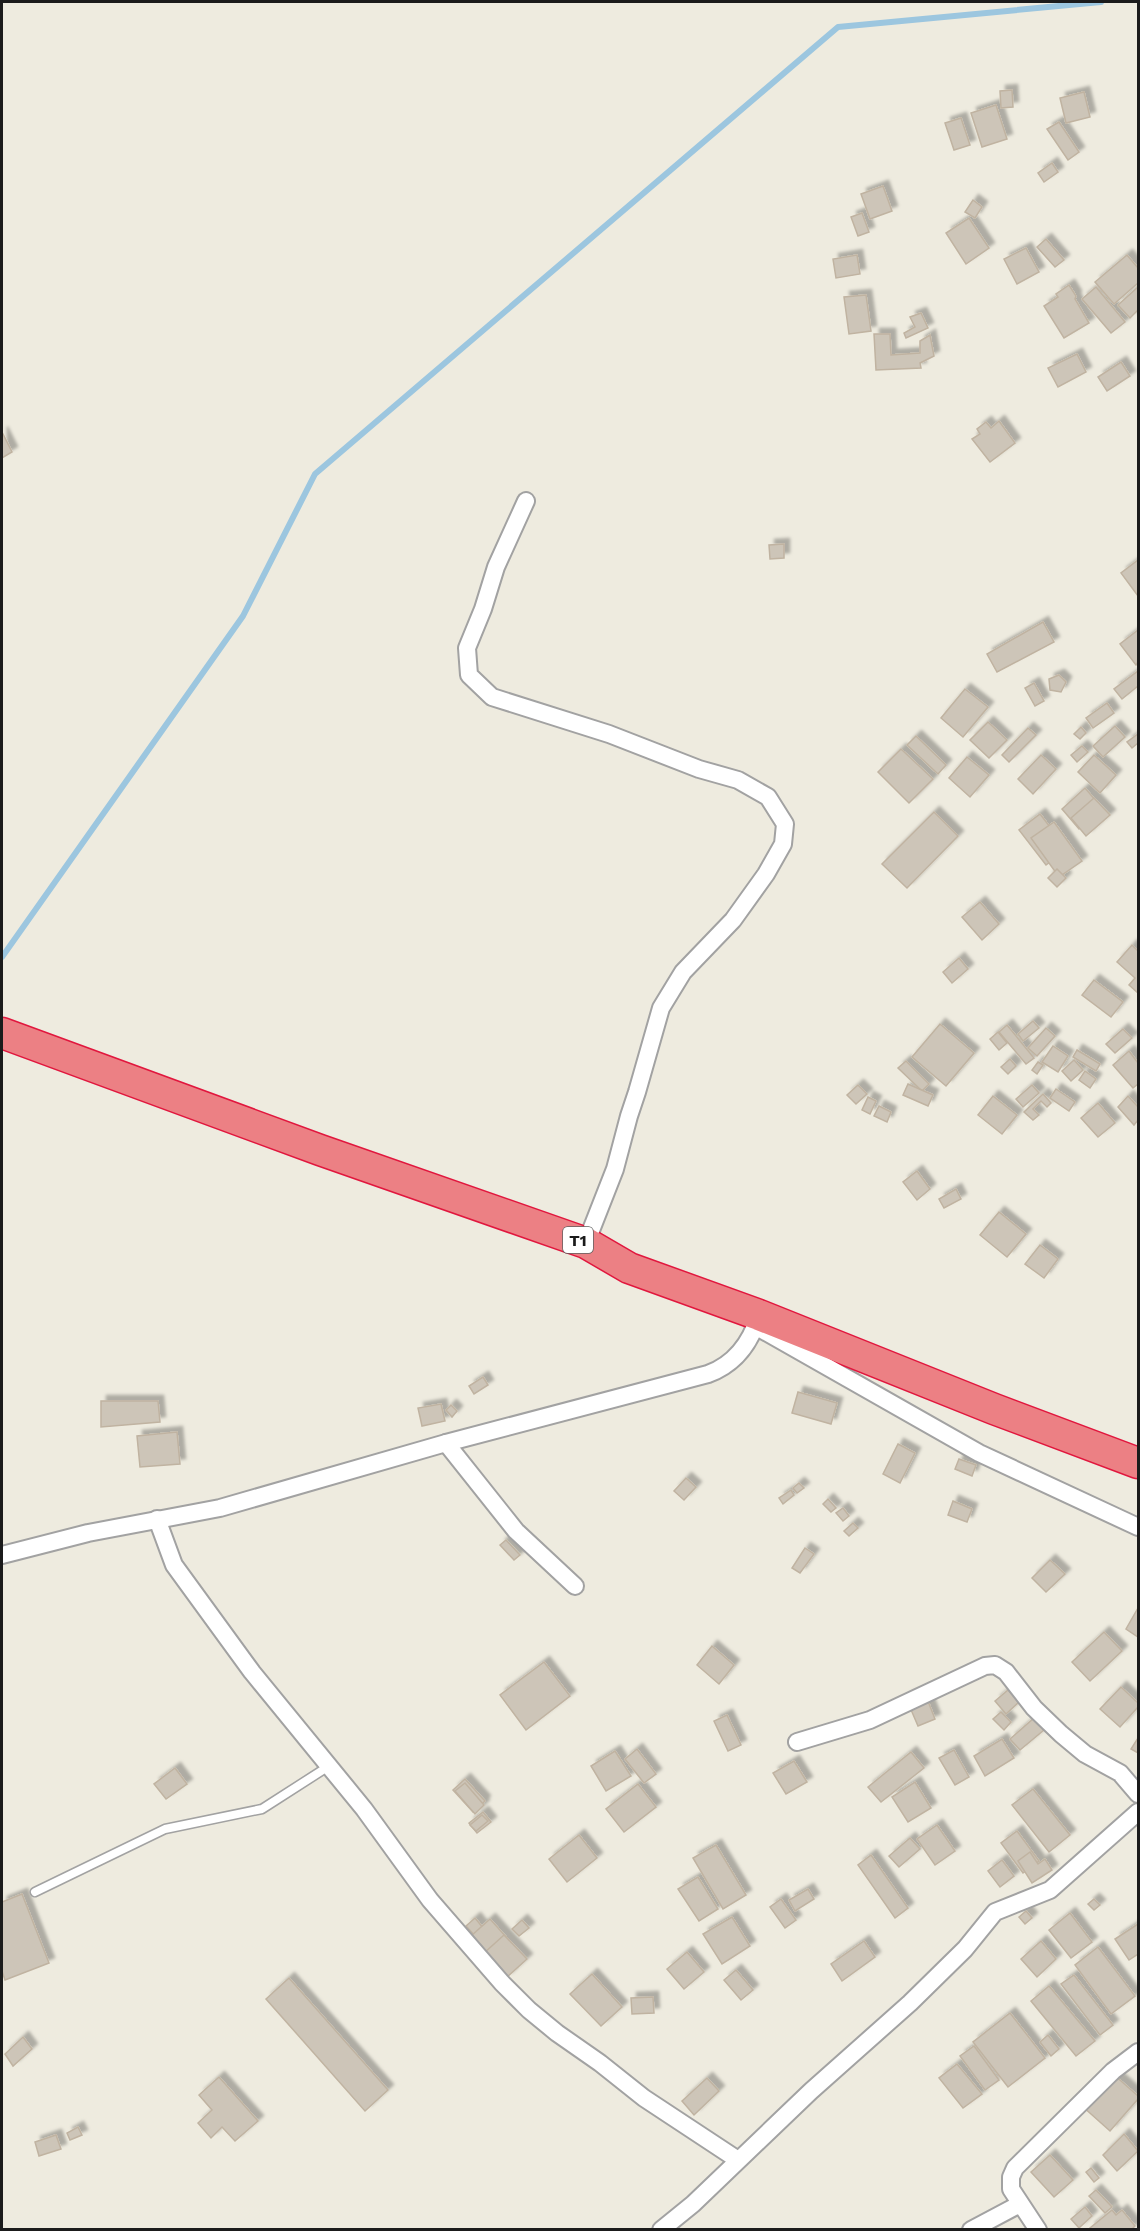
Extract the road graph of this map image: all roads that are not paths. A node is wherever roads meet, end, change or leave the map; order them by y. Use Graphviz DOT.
graph roads {
  1 [pos="526,501"];
  2 [pos="5,1034"];
  3 [pos="586,1243"];
  4 [pos="758,1321"];
  5 [pos="446,1443"];
  6 [pos="1138,1463"];
  7 [pos="157,1519"];
  8 [pos="1138,1527"];
  9 [pos="2,1555"];
  10 [pos="575,1586"];
  11 [pos="797,1742"];
  12 [pos="329,1766"];
  13 [pos="1138,1794"];
  14 [pos="1138,1812"];
  15 [pos="35,1892"];
  16 [pos="1138,2052"];
  17 [pos="738,2160"];
  18 [pos="1020,2204"];
  19 [pos="661,2229"];
  20 [pos="971,2229"];
  21 [pos="1038,2229"];
  1 -- 3 [label="street"];
  2 -- 3 [label="highway, T1"];
  3 -- 4 [label="highway, T1"];
  4 -- 5 [label="street"];
  4 -- 6 [label="highway, T1"];
  4 -- 8 [label="street"];
  5 -- 7 [label="street"];
  5 -- 10 [label="street"];
  7 -- 9 [label="street"];
  7 -- 12 [label="street"];
  11 -- 13 [label="street"];
  12 -- 15 [label="lane"];
  12 -- 17 [label="street"];
  14 -- 17 [label="street"];
  16 -- 18 [label="street"];
  17 -- 19 [label="street"];
  18 -- 20 [label="street"];
  18 -- 21 [label="street"];
}
